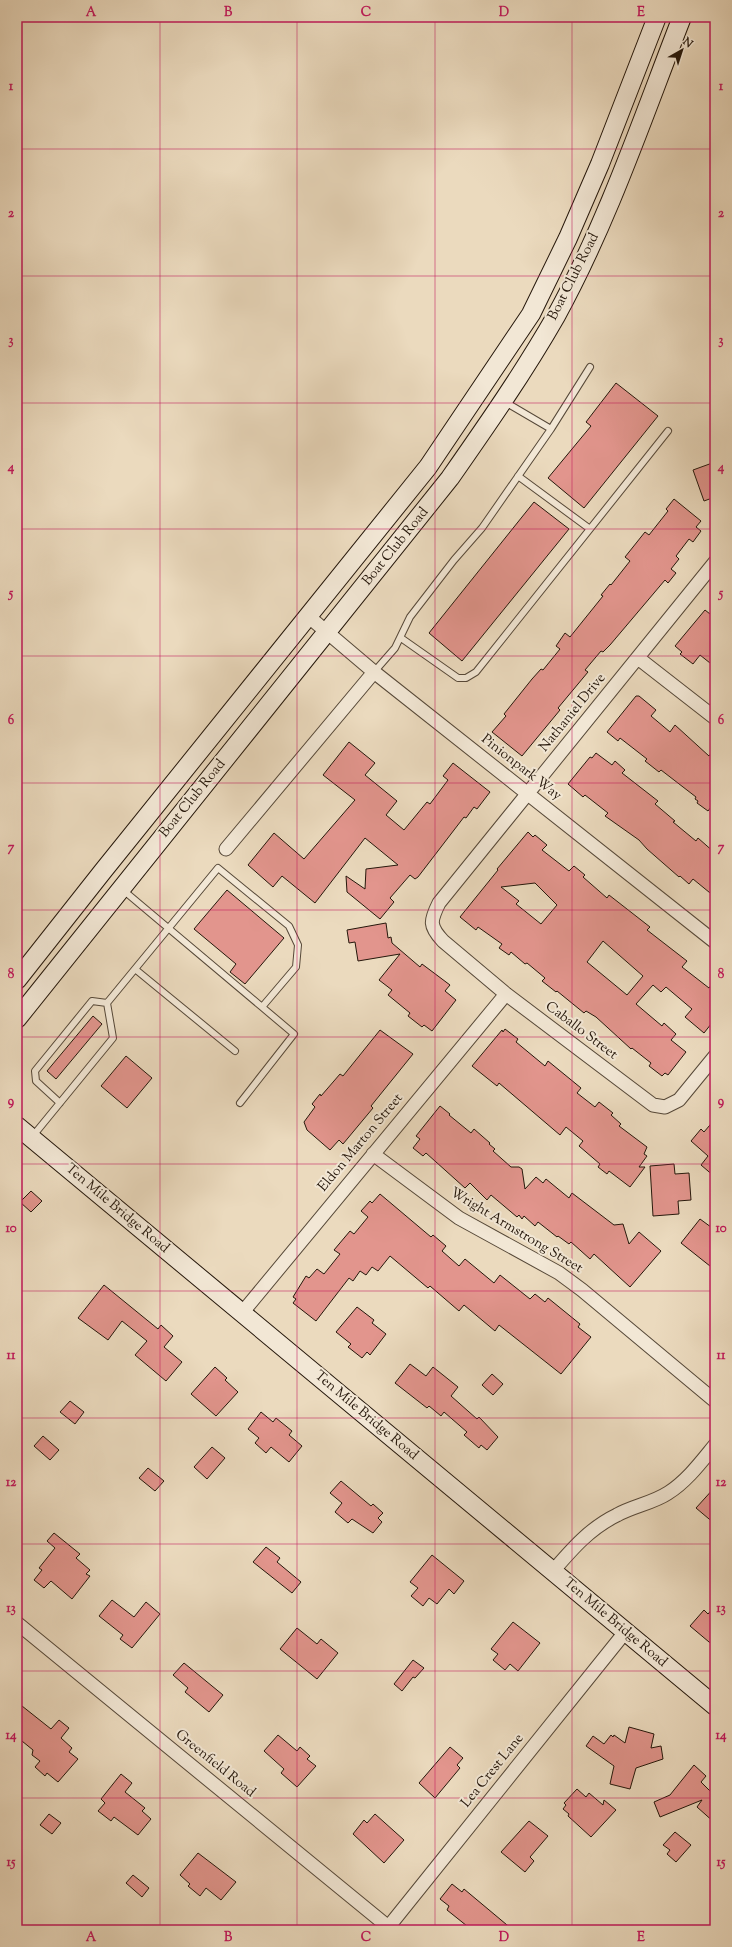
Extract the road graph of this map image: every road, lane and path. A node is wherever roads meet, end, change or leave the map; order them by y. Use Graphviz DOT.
graph roads {
  1 [pos="657,17"];
  2 [pos="682,17"];
  3 [pos="590,367"];
  4 [pos="504,401"];
  5 [pos="551,429"];
  6 [pos="668,431"];
  7 [pos="518,476"];
  8 [pos="590,529"];
  9 [pos="715,562"];
  10 [pos="308,616"];
  11 [pos="327,633"];
  12 [pos="402,638"];
  13 [pos="638,658"];
  14 [pos="374,672"];
  15 [pos="715,718"];
  16 [pos="528,794"];
  17 [pos="226,849"];
  18 [pos="122,888"];
  19 [pos="432,923"];
  20 [pos="168,929"];
  21 [pos="715,942"];
  22 [pos="135,969"];
  23 [pos="17,980"];
  24 [pos="506,994"];
  25 [pos="107,1003"];
  26 [pos="262,1007"];
  27 [pos="17,1019"];
  28 [pos="235,1051"];
  29 [pos="715,1056"];
  30 [pos="60,1103"];
  31 [pos="240,1103"];
  32 [pos="17,1126"];
  33 [pos="31,1138"];
  34 [pos="373,1154"];
  35 [pos="242,1312"];
  36 [pos="715,1401"];
  37 [pos="715,1445"];
  38 [pos="553,1571"];
  39 [pos="17,1623"];
  40 [pos="626,1631"];
  41 [pos="715,1704"];
  42 [pos="389,1929"];
  1 -- 10 [label="main road, Boat Club Road"];
  2 -- 4 [label="main road, Boat Club Road"];
  3 -- 5 [label="lane"];
  4 -- 5 [label="lane"];
  4 -- 11 [label="main road, Boat Club Road"];
  5 -- 7 [label="lane"];
  6 -- 8 [label="lane"];
  7 -- 8 [label="lane"];
  7 -- 12 [label="lane"];
  8 -- 12 [label="lane"];
  9 -- 13 [label="street, Nathaniel Drive"];
  10 -- 11 [label="street, Pinionpark Way"];
  10 -- 23 [label="main road, Boat Club Road"];
  11 -- 14 [label="street, Pinionpark Way"];
  11 -- 18 [label="main road, Boat Club Road"];
  12 -- 14 [label="lane"];
  13 -- 15 [label="street"];
  13 -- 16 [label="street, Nathaniel Drive"];
  14 -- 16 [label="street, Pinionpark Way"];
  14 -- 17 [label="street"];
  16 -- 19 [label="street, Nathaniel Drive"];
  16 -- 21 [label="street, Pinionpark Way"];
  18 -- 20 [label="lane"];
  18 -- 27 [label="main road, Boat Club Road"];
  19 -- 24 [label="street, Caballo Street"];
  20 -- 22 [label="lane"];
  20 -- 26 [label="lane"];
  20 -- 26 [label="lane"];
  22 -- 25 [label="lane"];
  22 -- 28 [label="lane"];
  24 -- 29 [label="street, Caballo Street"];
  24 -- 34 [label="street, Eldon Marton Street"];
  25 -- 30 [label="lane"];
  25 -- 30 [label="lane"];
  26 -- 31 [label="lane"];
  30 -- 33 [label="lane"];
  32 -- 33 [label="main road, Ten Mile Bridge Road"];
  33 -- 35 [label="main road, Ten Mile Bridge Road"];
  34 -- 35 [label="street, Eldon Marton Street"];
  34 -- 36 [label="street, Wright Armstrong Street"];
  35 -- 38 [label="main road, Ten Mile Bridge Road"];
  37 -- 38 [label="street"];
  38 -- 40 [label="main road, Ten Mile Bridge Road"];
  39 -- 42 [label="street, Greenfield Road"];
  40 -- 41 [label="main road, Ten Mile Bridge Road"];
  40 -- 42 [label="street, Lea Crest Lane"];
}
